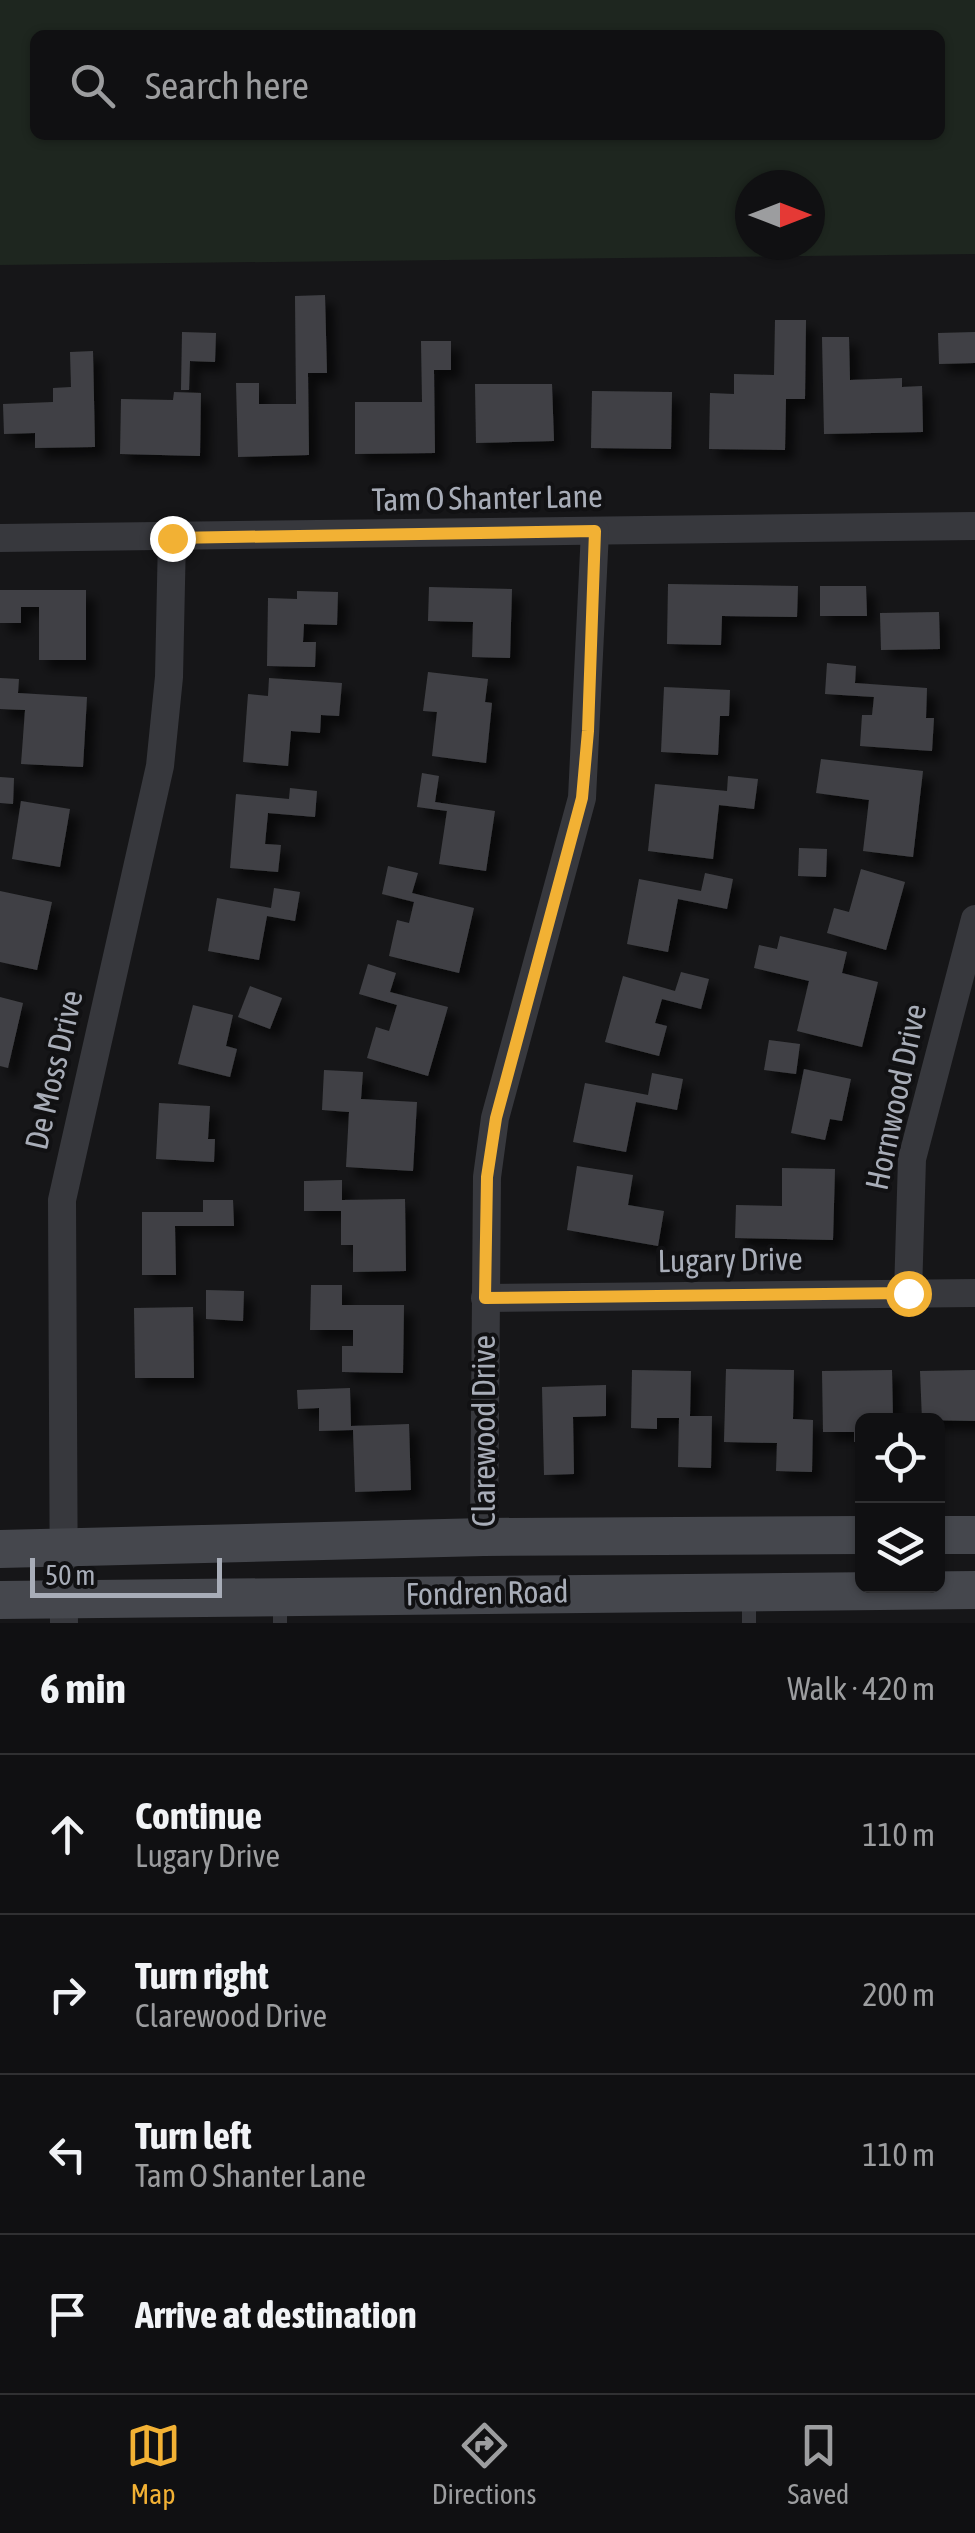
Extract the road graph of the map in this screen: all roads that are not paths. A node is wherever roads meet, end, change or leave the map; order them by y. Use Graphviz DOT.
graph roads {
  1 [pos="975,526"];
  2 [pos="595,531"];
  3 [pos="0,538"];
  4 [pos="172,538"];
  5 [pos="975,919"];
  6 [pos="908,1293"];
  7 [pos="975,1293"];
  8 [pos="485,1298"];
  9 [pos="975,1534"];
  10 [pos="855,1535"];
  11 [pos="945,1535"];
  12 [pos="484,1537"];
  13 [pos="64,1548"];
  14 [pos="0,1549"];
  15 [pos="975,1590"];
  16 [pos="0,1600"];
  17 [pos="484,1607"];
  18 [pos="749,1607"];
  19 [pos="280,1610"];
  20 [pos="64,1611"];
  1 -- 2 [label="street, Tam O Shanter Lane"];
  2 -- 4 [label="street, Tam O Shanter Lane"];
  2 -- 8 [label="street, Clarewood Drive"];
  3 -- 4 [label="street, Tam O Shanter Lane"];
  4 -- 13 [label="street, De Moss Drive"];
  5 -- 6 [label="street, Hornwood Drive"];
  6 -- 7 [label="street, Lugary Drive"];
  6 -- 8 [label="street, Lugary Drive"];
  8 -- 12 [label="street, Clarewood Drive"];
  9 -- 11 [label="main road"];
  10 -- 12 [label="main road, Fondren Road"];
  12 -- 13 [label="main road, Fondren Road"];
  12 -- 17 [label="main road, Clarewood Drive"];
  13 -- 14 [label="main road, Fondren Road"];
  13 -- 20 [label="street, De Moss Drive"];
  15 -- 18 [label="main road, Fondren Road"];
  16 -- 20 [label="main road, Fondren Road"];
  17 -- 18 [label="main road, Fondren Road"];
  17 -- 19 [label="main road, Fondren Road"];
  19 -- 20 [label="main road, Fondren Road"];
}
